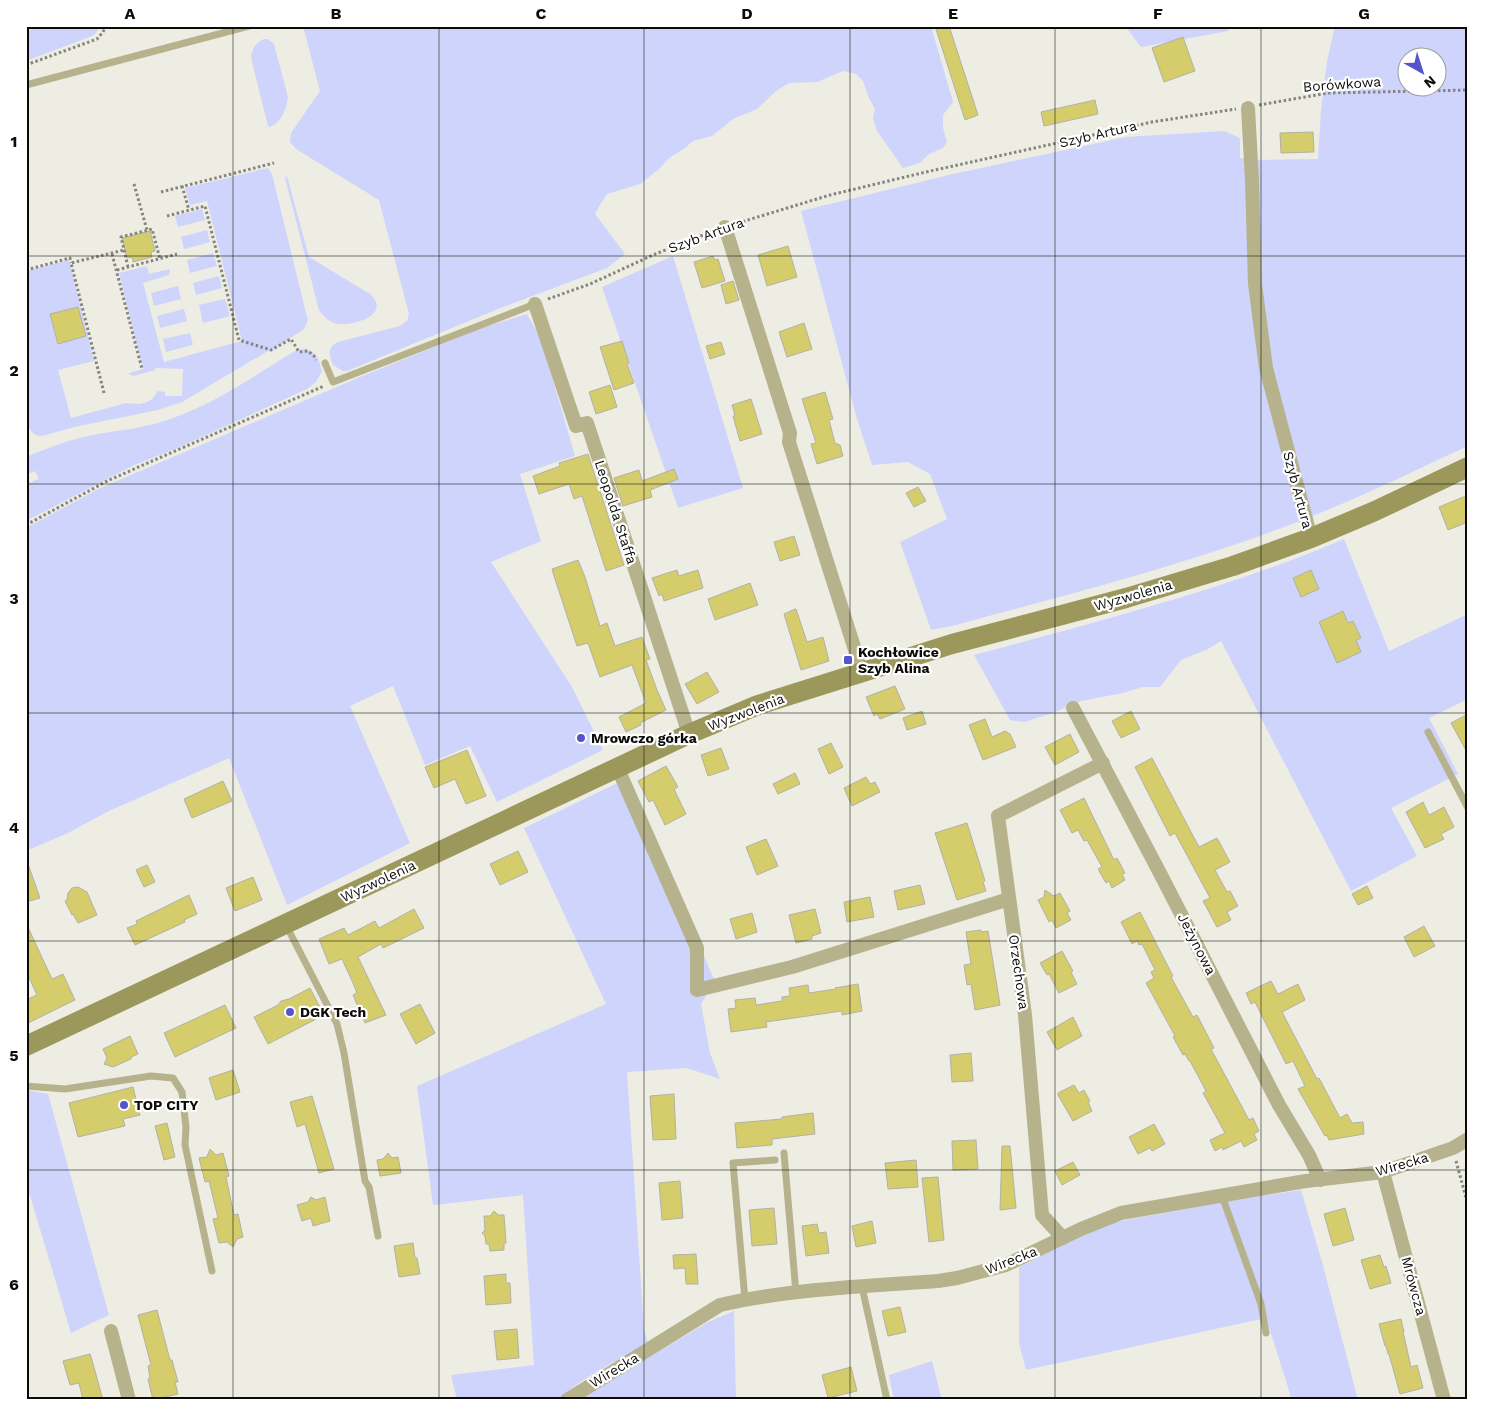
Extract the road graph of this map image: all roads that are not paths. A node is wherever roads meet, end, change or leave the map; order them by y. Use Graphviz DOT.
graph roads {
  1 [pos="249,26"];
  2 [pos="26,85"];
  3 [pos="1248,108"];
  4 [pos="725,227"];
  5 [pos="535,304"];
  6 [pos="321,364"];
  7 [pos="1468,467"];
  8 [pos="1311,538"];
  9 [pos="862,672"];
  10 [pos="1073,708"];
  11 [pos="1428,732"];
  12 [pos="689,734"];
  13 [pos="1103,763"];
  14 [pos="618,769"];
  15 [pos="1468,808"];
  16 [pos="1009,899"];
  17 [pos="286,924"];
  18 [pos="26,1046"];
  19 [pos="26,1086"];
  20 [pos="1468,1139"];
  21 [pos="784,1152"];
  22 [pos="775,1160"];
  23 [pos="1383,1172"];
  24 [pos="1320,1180"];
  25 [pos="1222,1196"];
  26 [pos="378,1236"];
  27 [pos="1063,1238"];
  28 [pos="212,1271"];
  29 [pos="862,1287"];
  30 [pos="796,1293"];
  31 [pos="745,1300"];
  32 [pos="111,1331"];
  33 [pos="1266,1333"];
  34 [pos="130,1400"];
  35 [pos="567,1400"];
  36 [pos="887,1400"];
  37 [pos="1444,1400"];
  1 -- 2 [label="lane"];
  3 -- 8 [label="street, Szyb Artura"];
  4 -- 9 [label="street"];
  5 -- 6 [label="lane"];
  5 -- 12 [label="street, Leopolda Staffa"];
  7 -- 8 [label="street, Wyzwolenia"];
  8 -- 9 [label="street, Wyzwolenia"];
  9 -- 12 [label="street, Wyzwolenia"];
  10 -- 13 [label="street, Jeżynowa"];
  11 -- 15 [label="lane"];
  12 -- 14 [label="street, Wyzwolenia"];
  13 -- 16 [label="street, Orzechowa"];
  13 -- 24 [label="street, Jeżynowa"];
  14 -- 16 [label="street"];
  14 -- 17 [label="street, Wyzwolenia"];
  16 -- 27 [label="street, Orzechowa"];
  17 -- 18 [label="street, Wyzwolenia"];
  17 -- 26 [label="lane"];
  19 -- 28 [label="lane"];
  20 -- 23 [label="street, Wirecka"];
  21 -- 30 [label="lane"];
  22 -- 31 [label="lane"];
  23 -- 24 [label="street, Wirecka"];
  23 -- 37 [label="street, Mrówcza"];
  24 -- 25 [label="street, Wirecka"];
  25 -- 27 [label="street, Wirecka"];
  25 -- 33 [label="lane"];
  27 -- 29 [label="street, Wirecka"];
  29 -- 30 [label="street, Wirecka"];
  29 -- 36 [label="lane"];
  30 -- 31 [label="street, Wirecka"];
  31 -- 35 [label="street, Wirecka"];
  32 -- 34 [label="street"];
}
